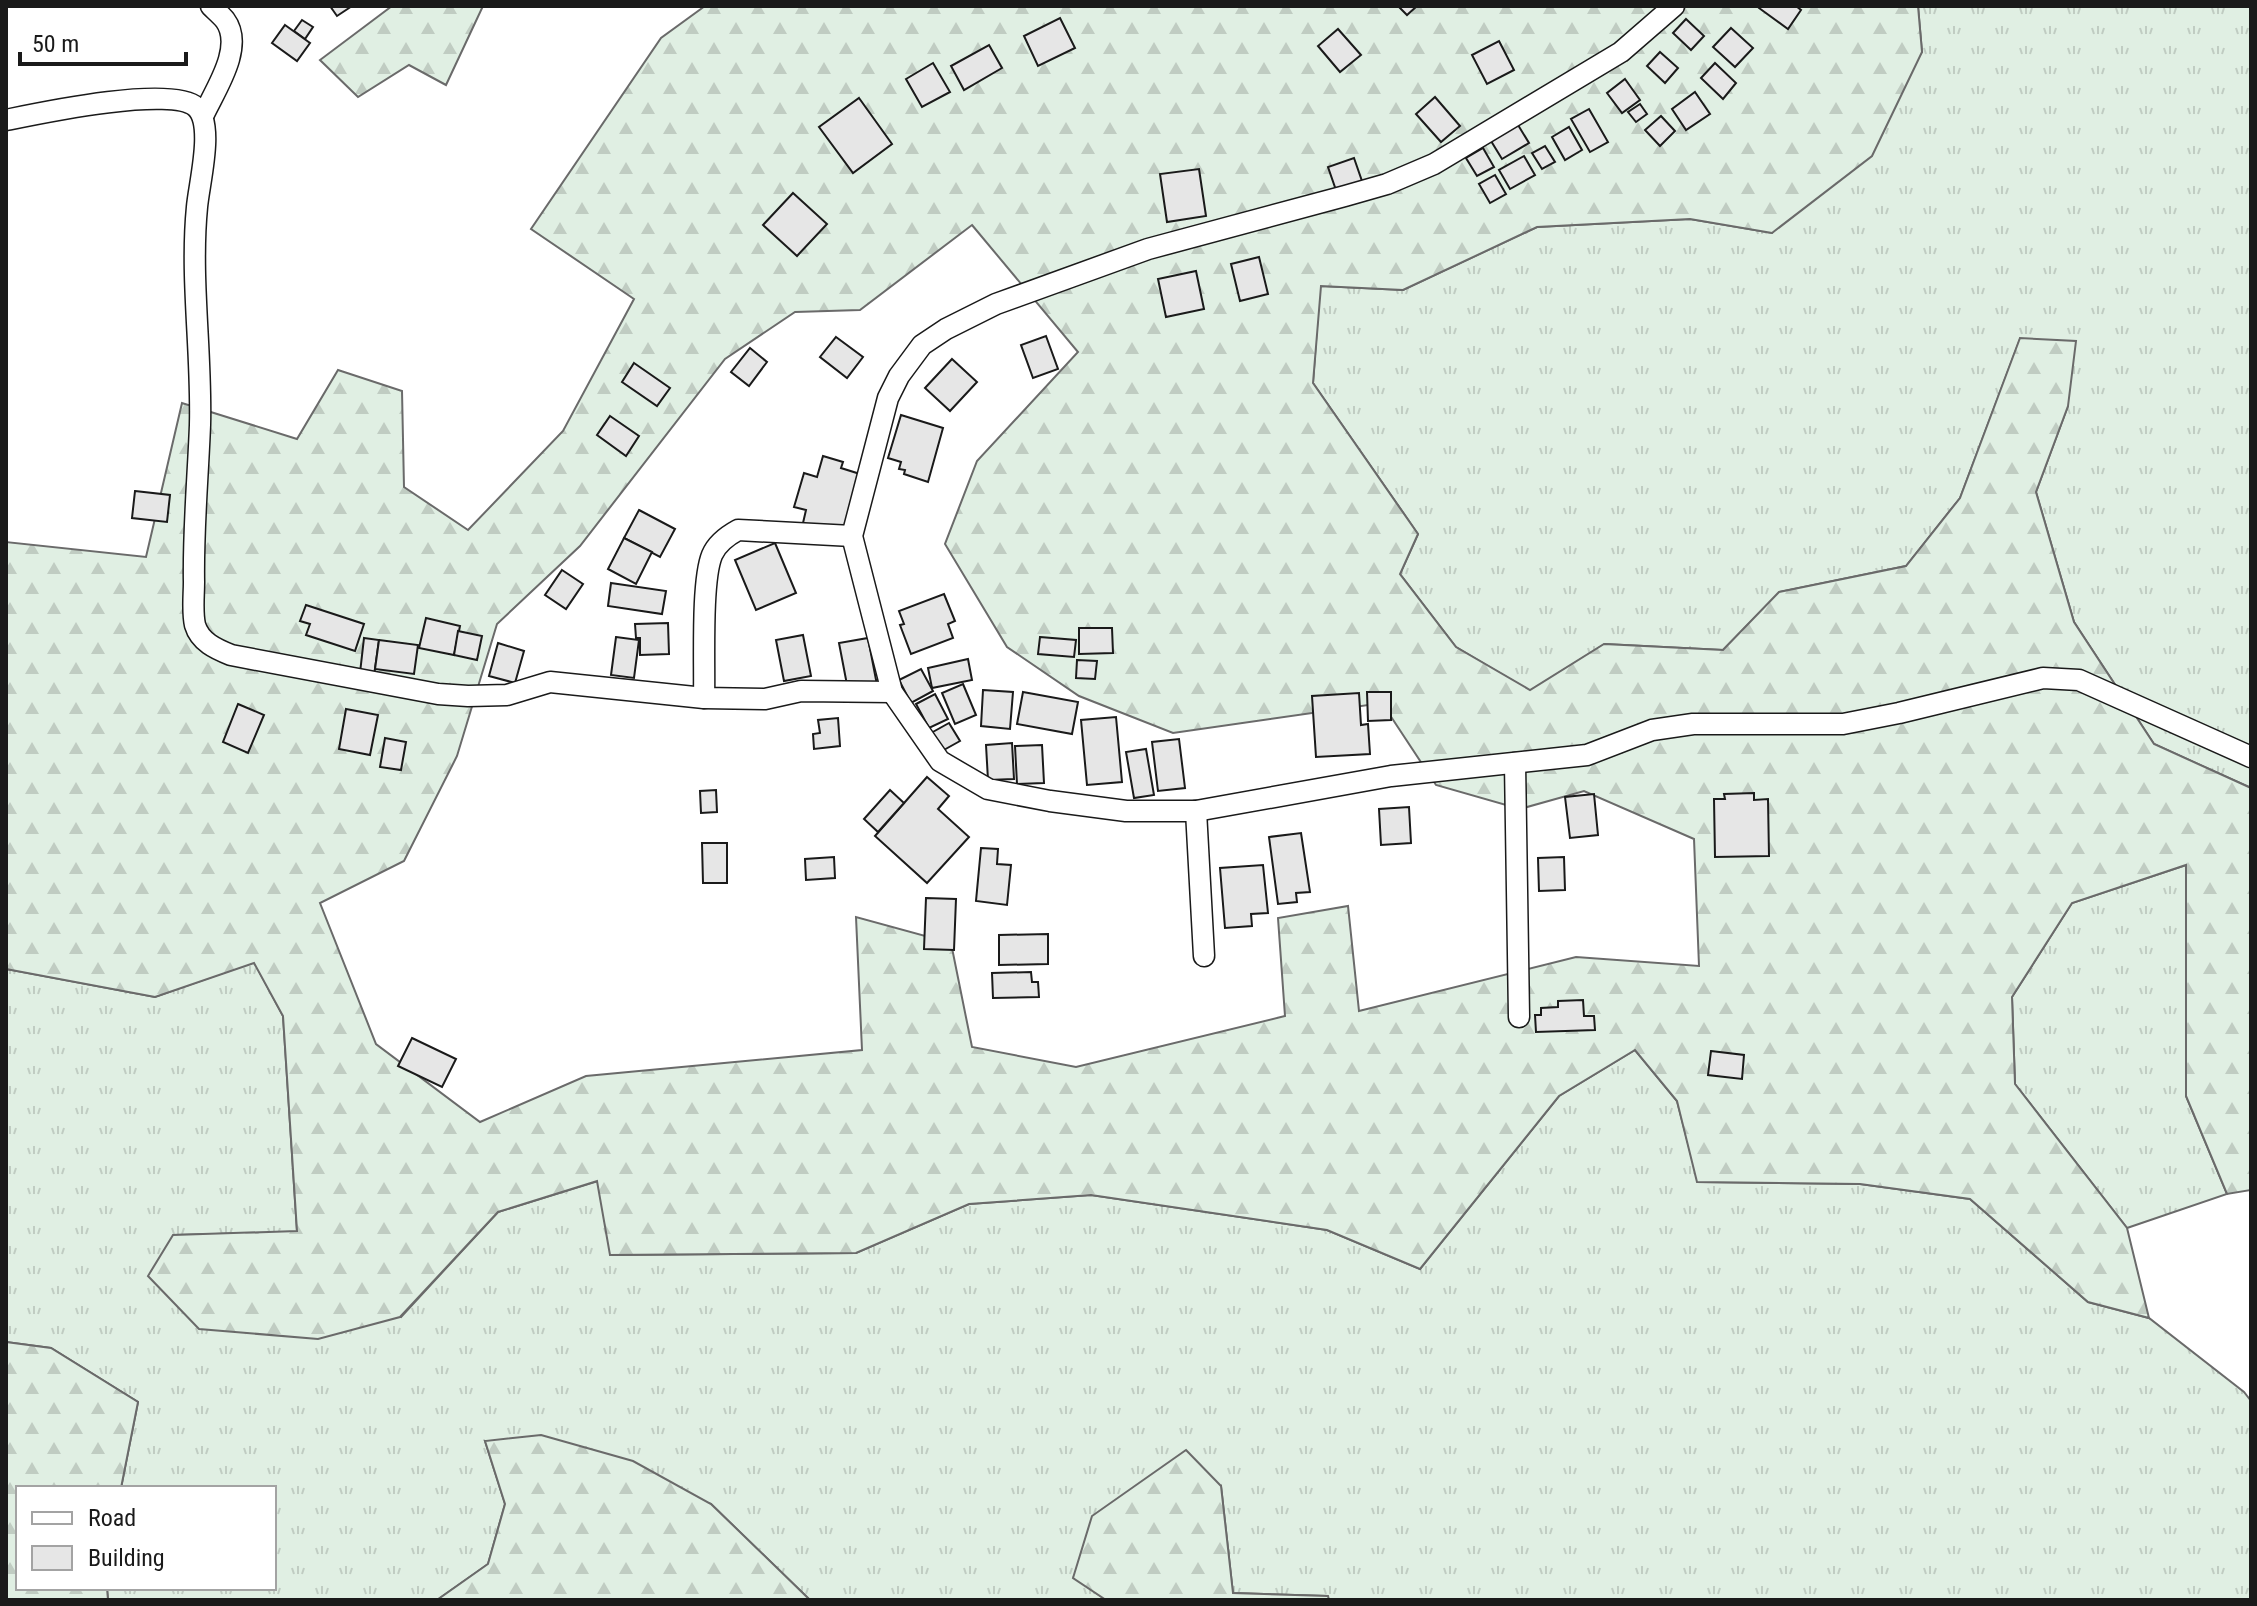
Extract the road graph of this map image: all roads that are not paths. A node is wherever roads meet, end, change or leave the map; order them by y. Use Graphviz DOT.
graph roads {
  1 [pos="211,6"];
  2 [pos="1674,6"];
  3 [pos="203,116"];
  4 [pos="6,120"];
  5 [pos="852,536"];
  6 [pos="892,692"];
  7 [pos="704,698"];
  8 [pos="2251,757"];
  9 [pos="1515,763"];
  10 [pos="1196,811"];
  11 [pos="1204,956"];
  12 [pos="1519,1017"];
  1 -- 3 [label="street"];
  2 -- 5 [label="street"];
  3 -- 4 [label="street"];
  3 -- 7 [label="street"];
  5 -- 6 [label="street"];
  5 -- 7 [label="street"];
  6 -- 7 [label="street"];
  6 -- 10 [label="street"];
  8 -- 9 [label="street"];
  9 -- 10 [label="street"];
  9 -- 12 [label="street"];
  10 -- 11 [label="street"];
}
